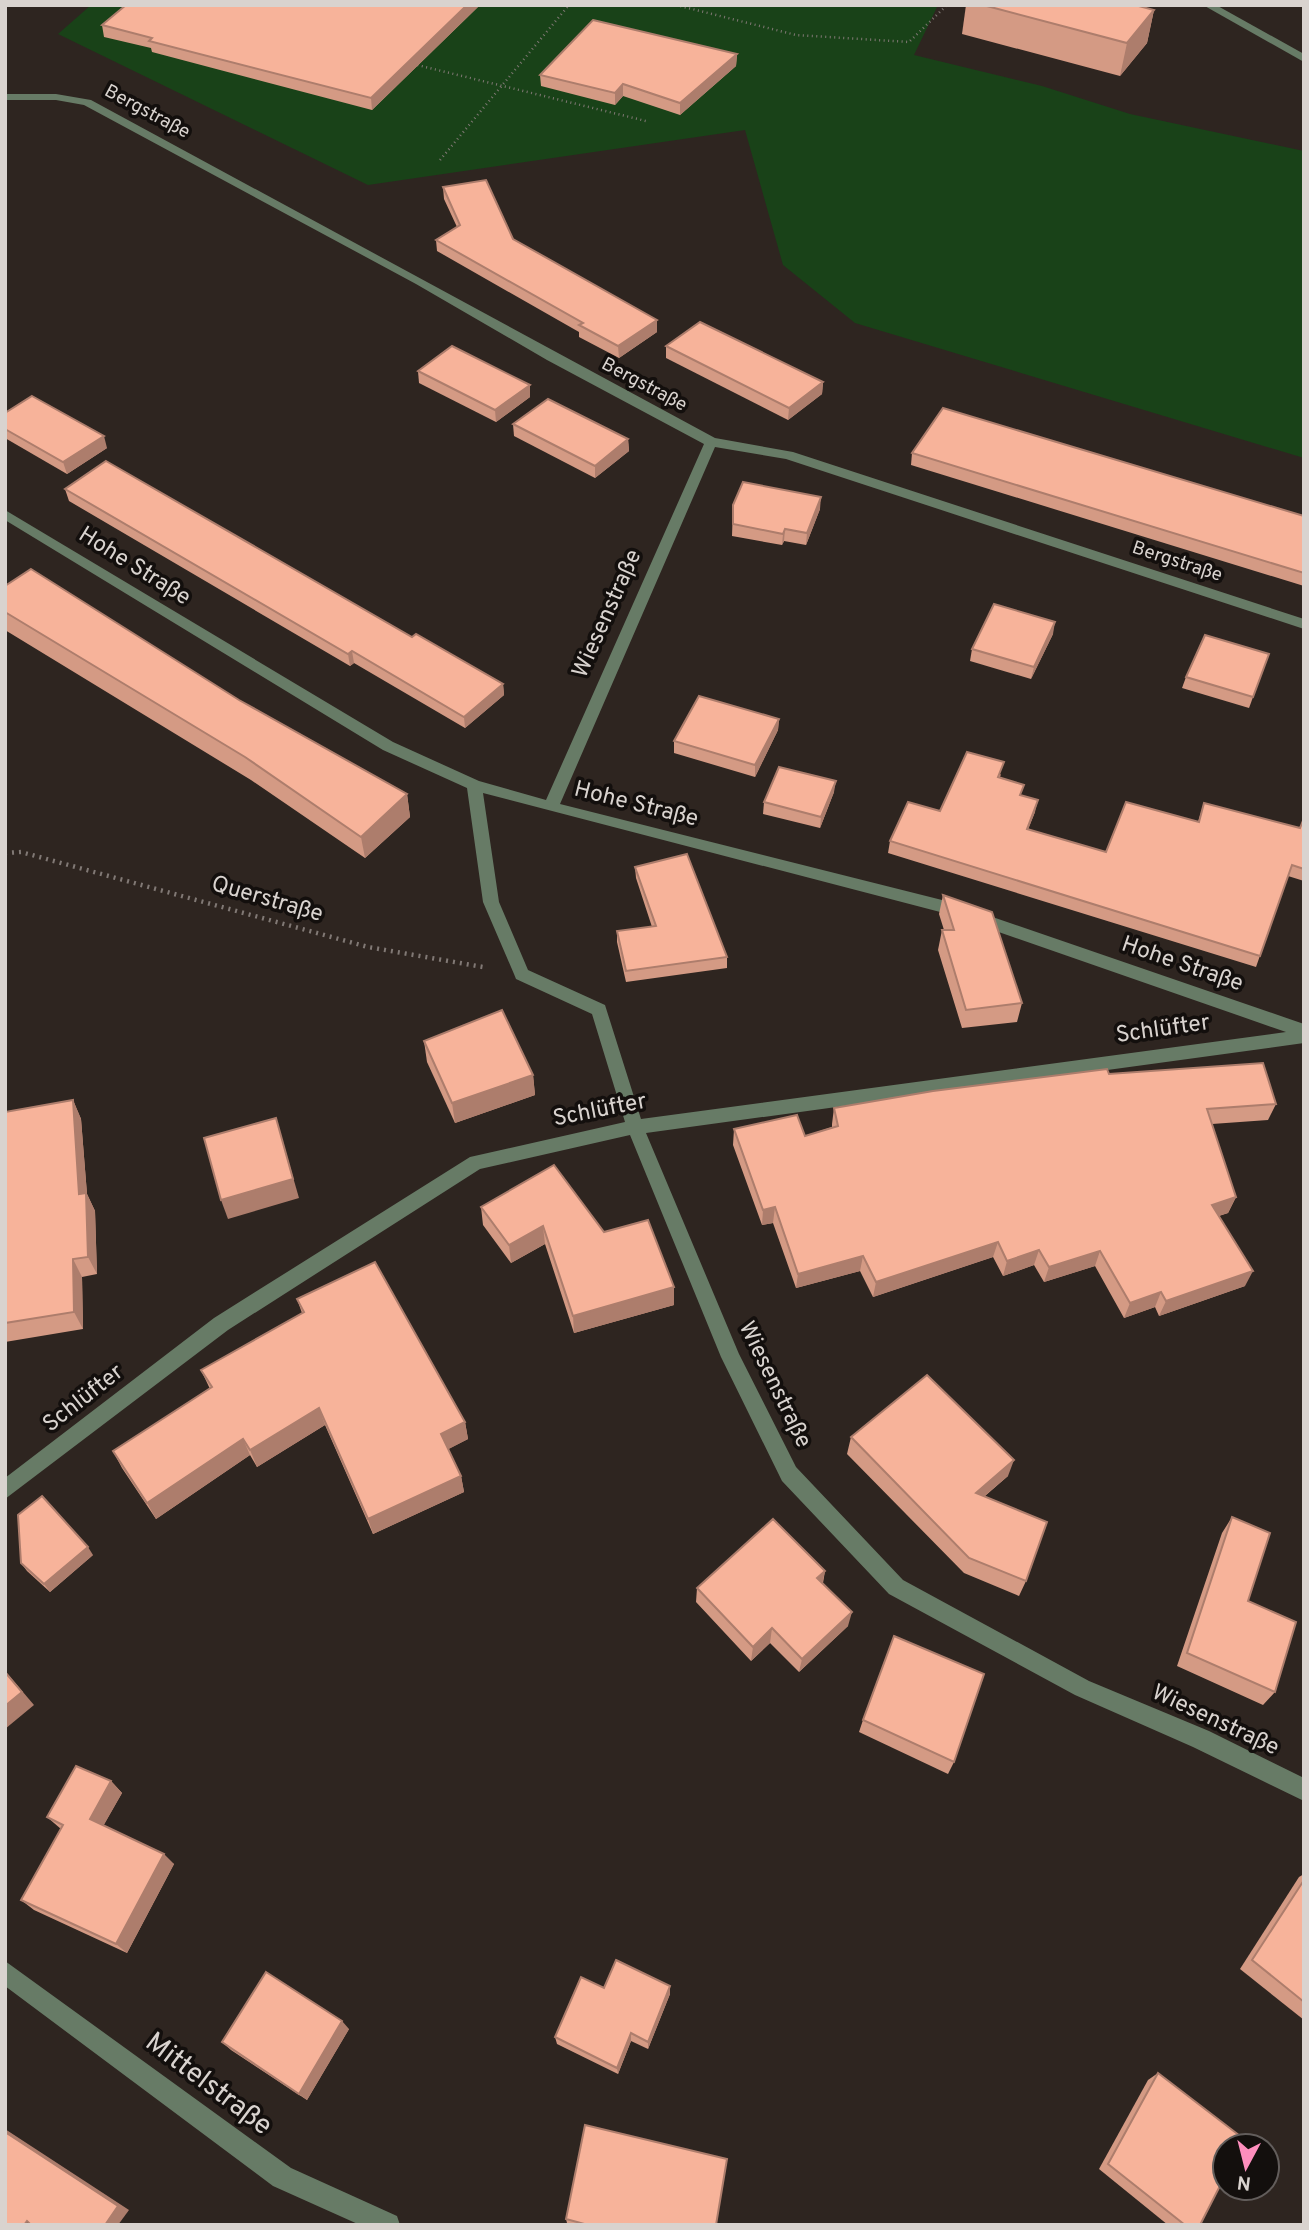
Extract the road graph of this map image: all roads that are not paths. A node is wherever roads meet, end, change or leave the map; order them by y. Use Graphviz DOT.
graph roads {
  1 [pos="1208,5"];
  2 [pos="1304,59"];
  3 [pos="5,97"];
  4 [pos="711,442"];
  5 [pos="5,514"];
  6 [pos="1304,624"];
  7 [pos="474,785"];
  8 [pos="551,807"];
  9 [pos="1304,1034"];
  10 [pos="635,1127"];
  11 [pos="5,1490"];
  12 [pos="1304,1790"];
  13 [pos="5,1972"];
  14 [pos="388,2225"];
  1 -- 2 [label="street"];
  3 -- 4 [label="street, Bergstraße"];
  4 -- 6 [label="street, Bergstraße"];
  4 -- 8 [label="street, Wiesenstraße"];
  5 -- 7 [label="street, Hohe Straße"];
  7 -- 8 [label="street, Hohe Straße"];
  7 -- 10 [label="street, Wiesenstraße"];
  8 -- 9 [label="street, Hohe Straße"];
  9 -- 10 [label="street, Schlüfter"];
  10 -- 11 [label="street, Schlüfter"];
  10 -- 12 [label="street, Wiesenstraße"];
  13 -- 14 [label="street, Mittelstraße"];
}
